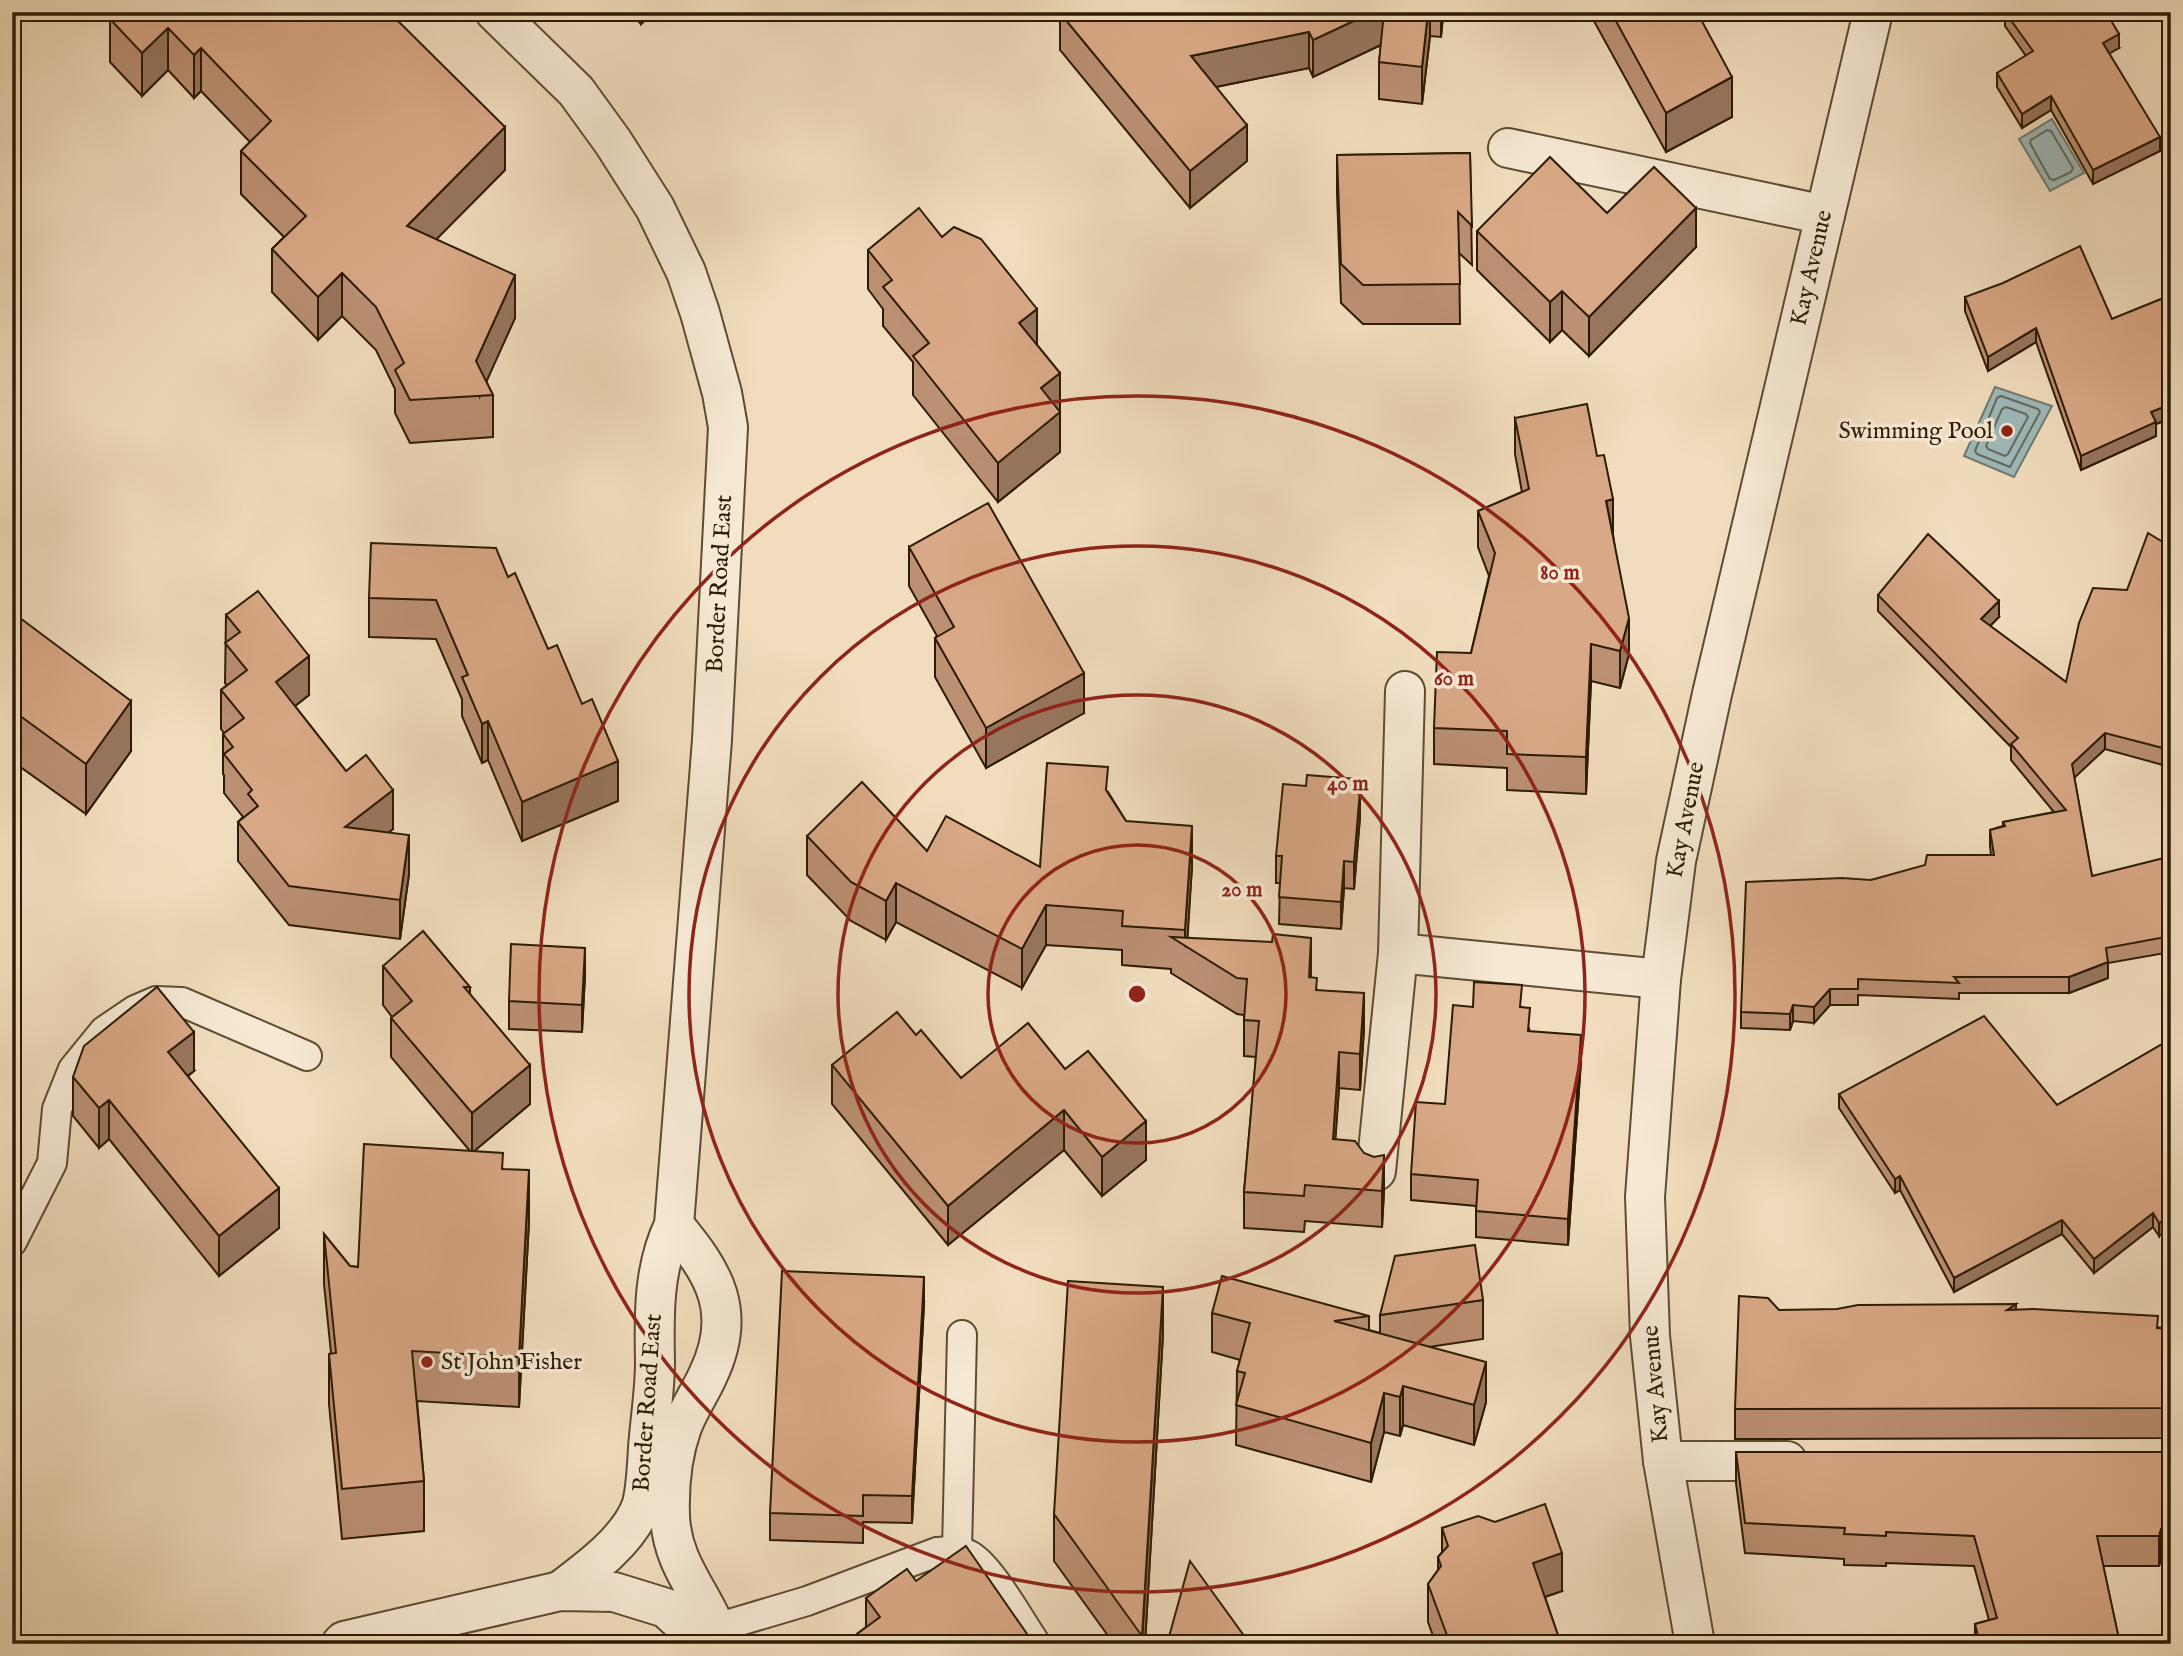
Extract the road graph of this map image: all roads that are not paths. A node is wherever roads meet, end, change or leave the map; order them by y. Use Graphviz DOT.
graph roads {
  1 [pos="495,12"];
  2 [pos="1873,12"];
  3 [pos="1508,148"];
  4 [pos="1825,215"];
  5 [pos="1405,691"];
  6 [pos="1398,953"];
  7 [pos="1661,979"];
  8 [pos="307,1056"];
  9 [pos="1376,1171"];
  10 [pos="674,1226"];
  11 [pos="12,1241"];
  12 [pos="962,1335"];
  13 [pos="1663,1461"];
  14 [pos="1828,1461"];
  15 [pos="660,1464"];
  16 [pos="957,1550"];
  17 [pos="560,1591"];
  18 [pos="714,1638"];
  19 [pos="340,1643"];
  20 [pos="1036,1644"];
  21 [pos="1695,1644"];
  1 -- 10 [label="street, Border Road East"];
  2 -- 4 [label="street, Kay Avenue"];
  3 -- 4 [label="street"];
  4 -- 7 [label="street, Kay Avenue"];
  5 -- 6 [label="street"];
  6 -- 7 [label="street"];
  6 -- 9 [label="street"];
  7 -- 13 [label="street, Kay Avenue"];
  8 -- 11 [label="lane"];
  10 -- 15 [label="street, Border Road East"];
  10 -- 15 [label="street, Border Road East"];
  12 -- 16 [label="lane"];
  13 -- 14 [label="street"];
  13 -- 21 [label="street, Kay Avenue"];
  15 -- 17 [label="street, Border Road East"];
  15 -- 18 [label="street, Border Road East"];
  16 -- 18 [label="lane"];
  16 -- 20 [label="lane"];
  17 -- 18 [label="street"];
  17 -- 19 [label="street"];
}
